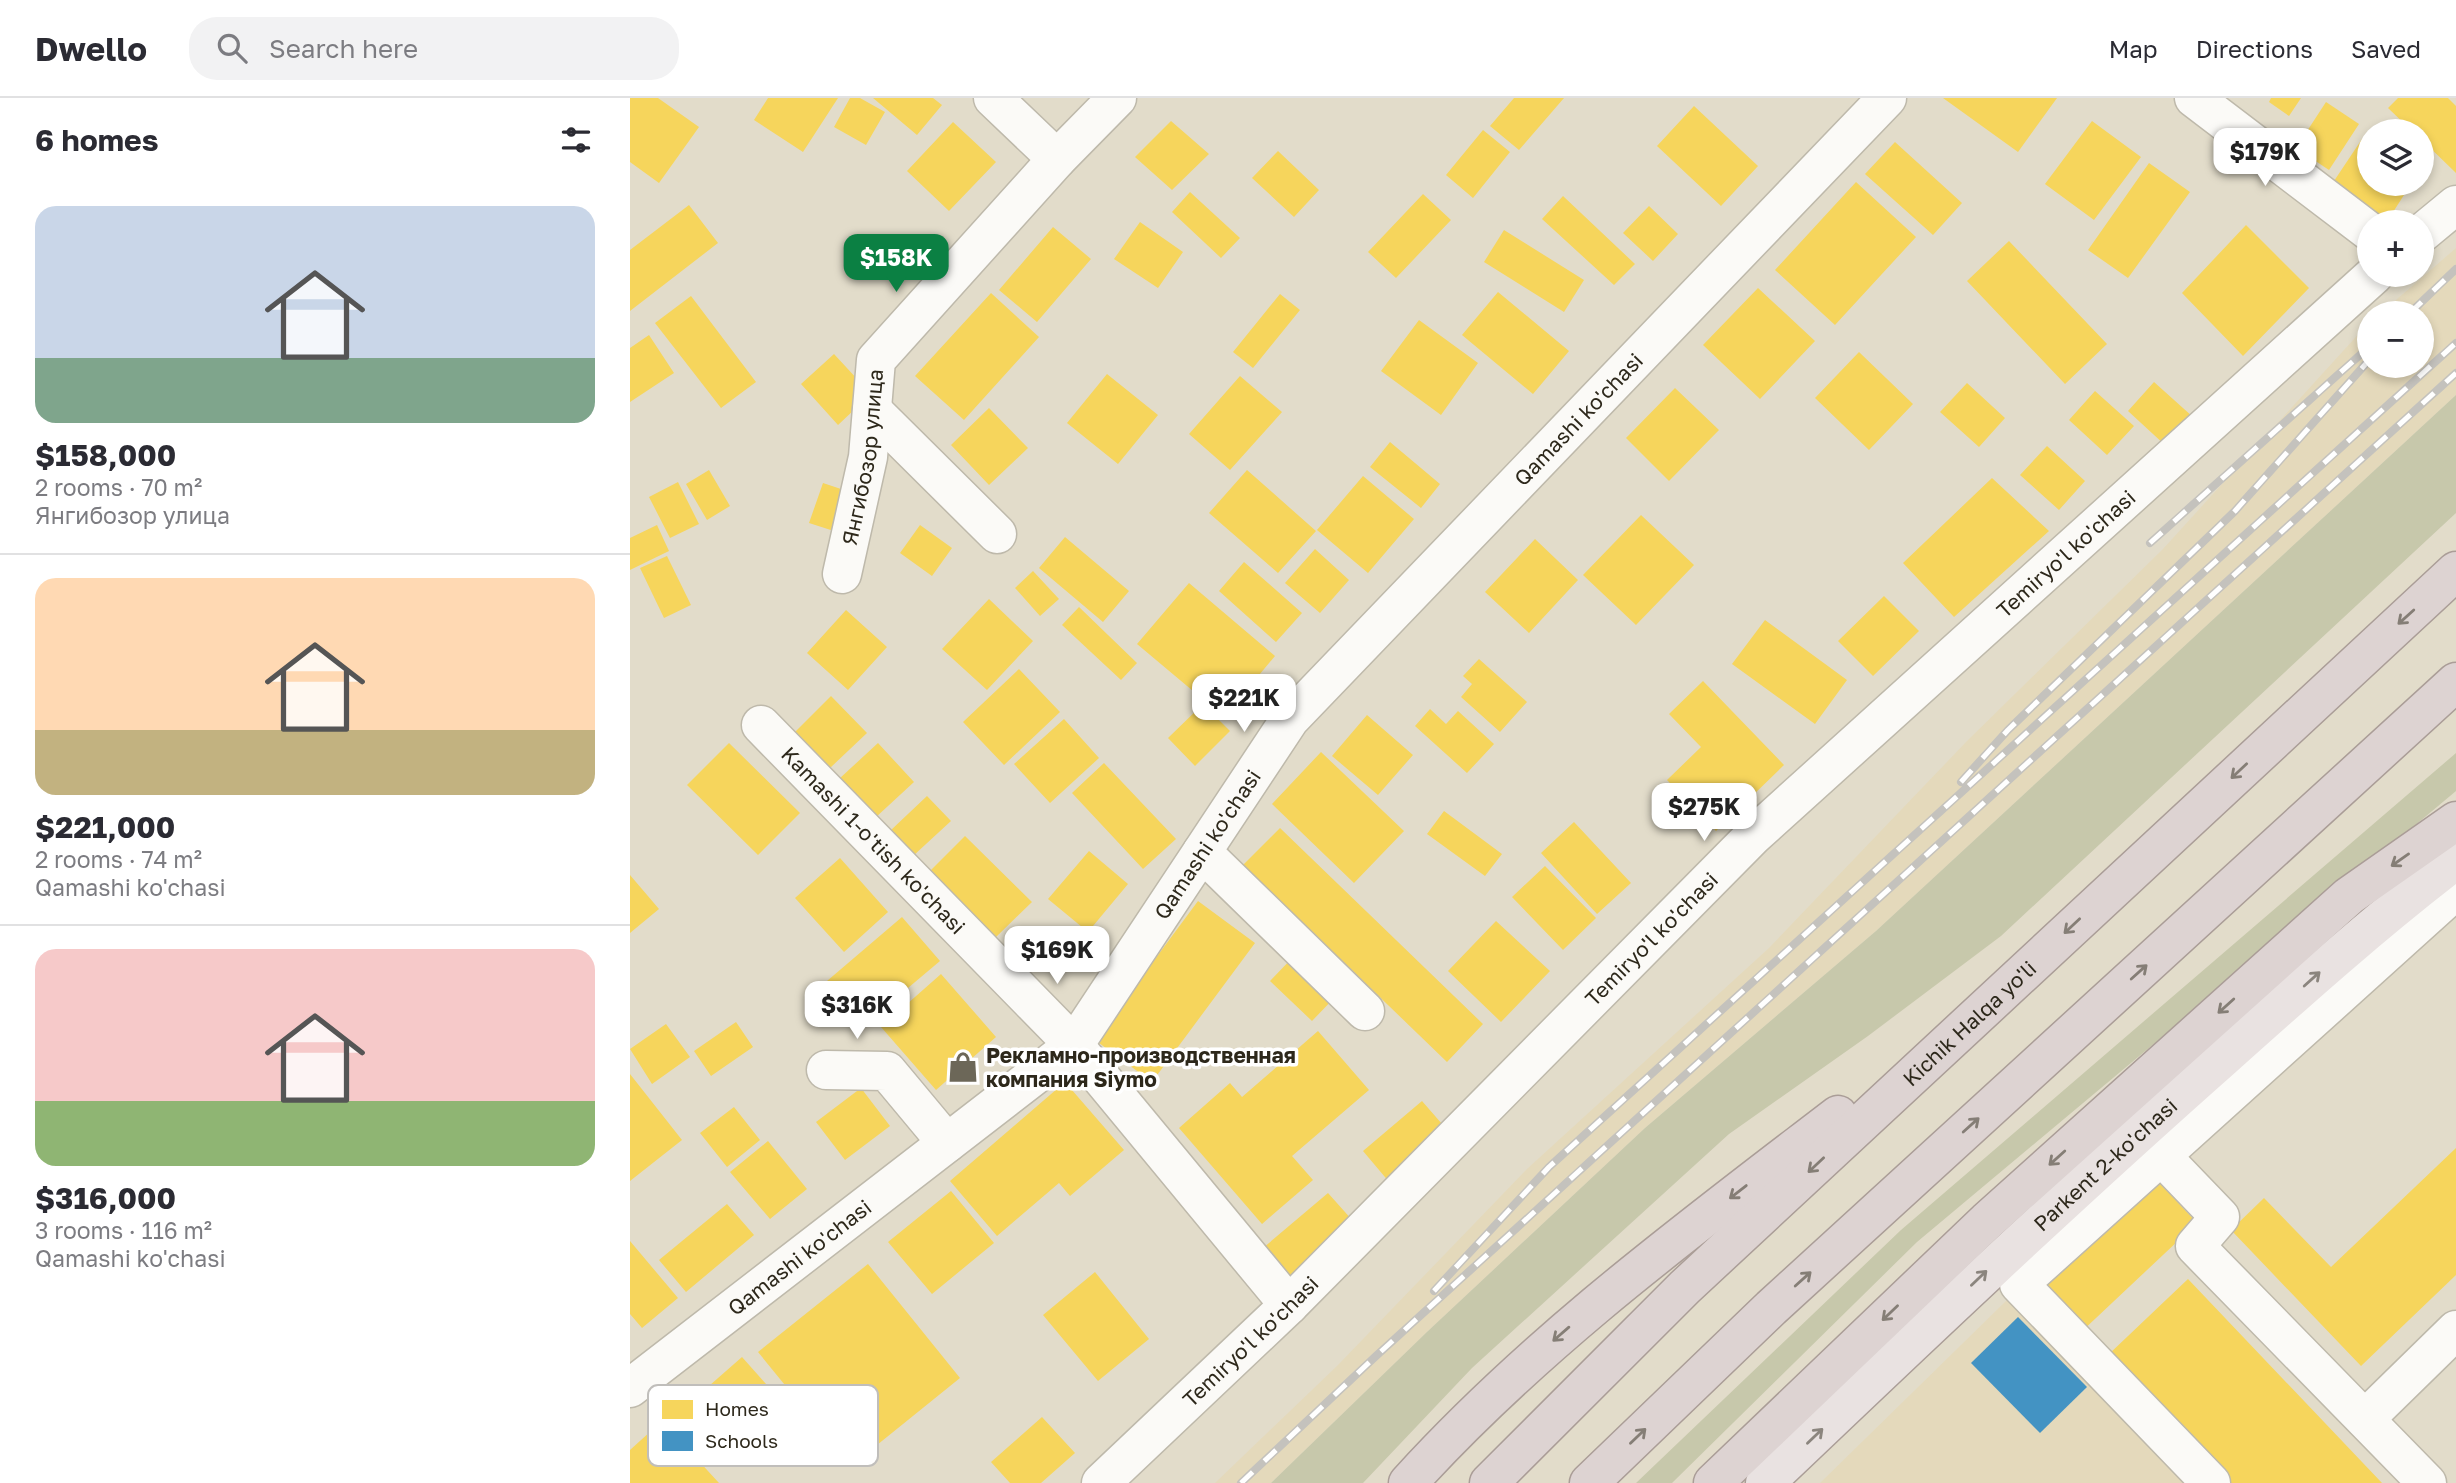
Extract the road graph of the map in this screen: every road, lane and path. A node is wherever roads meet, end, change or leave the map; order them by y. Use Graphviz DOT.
graph roads {
  1 [pos="993,98"];
  2 [pos="1117,98"];
  3 [pos="1887,98"];
  4 [pos="2209,102"];
  5 [pos="1057,159"];
  6 [pos="2456,205"];
  7 [pos="2357,222"];
  8 [pos="2434,223"];
  9 [pos="2361,287"];
  10 [pos="872,410"];
  11 [pos="997,534"];
  12 [pos="2456,571"];
  13 [pos="842,574"];
  14 [pos="2456,682"];
  15 [pos="761,725"];
  16 [pos="2456,821"];
  17 [pos="1202,852"];
  18 [pos="2456,860"];
  19 [pos="2456,890"];
  20 [pos="2025,970"];
  21 [pos="1364,1011"];
  22 [pos="1074,1045"];
  23 [pos="826,1070"];
  24 [pos="2126,1120"];
  25 [pos="947,1143"];
  26 [pos="1289,1305"];
  27 [pos="2456,1330"];
  28 [pos="630,1388"];
  29 [pos="2365,1419"];
  30 [pos="1101,1483"];
  31 [pos="1408,1483"];
  32 [pos="1489,1483"];
  33 [pos="1589,1483"];
  34 [pos="1713,1483"];
  35 [pos="1765,1483"];
  36 [pos="2211,1483"];
  37 [pos="2427,1483"];
  1 -- 5 [label="street"];
  2 -- 5 [label="street, Янгибозор улица"];
  3 -- 17 [label="street, Qamashi ko'chasi"];
  4 -- 7 [label="street"];
  5 -- 10 [label="street, Янгибозор улица"];
  6 -- 8 [label="street"];
  9 -- 26 [label="street, Temiryo'l ko'chasi"];
  10 -- 11 [label="street"];
  10 -- 13 [label="street, Янгибозор улица"];
  12 -- 20 [label="highway, Kichik Halqa yo'li, one-way"];
  33 -- 14 [label="highway, one-way"];
  15 -- 22 [label="street, Kamashi 1-o'tish ko'chasi"];
  16 -- 24 [label="highway, one-way"];
  17 -- 21 [label="street"];
  17 -- 22 [label="street, Qamashi ko'chasi"];
  24 -- 18 [label="main road, Parkent 2-ko'chasi, one-way"];
  19 -- 36 [label="street"];
  20 -- 31 [label="highway, one-way"];
  20 -- 32 [label="highway, Kichik Halqa yo'li, one-way"];
  22 -- 25 [label="street, Qamashi ko'chasi"];
  22 -- 26 [label="street, Kamashi 1-o'tish ko'chasi"];
  23 -- 25 [label="street"];
  24 -- 29 [label="street"];
  24 -- 34 [label="highway, one-way"];
  35 -- 24 [label="main road, Parkent 2-ko'chasi, one-way"];
  25 -- 28 [label="street, Qamashi ko'chasi"];
  26 -- 30 [label="street, Temiryo'l ko'chasi"];
  27 -- 29 [label="street"];
  29 -- 37 [label="street"];
}
